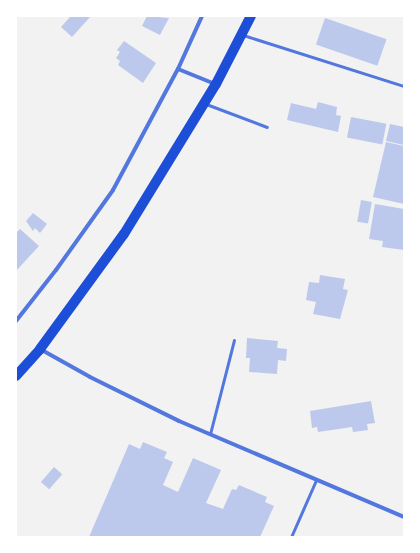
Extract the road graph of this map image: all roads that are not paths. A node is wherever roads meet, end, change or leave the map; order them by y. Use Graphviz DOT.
graph roads {
  1 [pos="202,16"];
  2 [pos="252,16"];
  3 [pos="243,35"];
  4 [pos="178,69"];
  5 [pos="216,84"];
  6 [pos="404,86"];
  7 [pos="205,103"];
  8 [pos="268,127"];
  9 [pos="16,321"];
  10 [pos="234,340"];
  11 [pos="40,348"];
  12 [pos="16,376"];
  13 [pos="210,434"];
  14 [pos="316,480"];
  15 [pos="404,517"];
  16 [pos="291,537"];
  1 -- 4 [label="street"];
  2 -- 3 [label="main road"];
  3 -- 5 [label="main road"];
  3 -- 6 [label="lane"];
  4 -- 5 [label="street"];
  4 -- 9 [label="street"];
  5 -- 7 [label="main road"];
  7 -- 8 [label="lane"];
  7 -- 11 [label="main road"];
  10 -- 13 [label="lane"];
  11 -- 12 [label="main road"];
  11 -- 13 [label="street"];
  13 -- 14 [label="street"];
  14 -- 15 [label="street"];
  14 -- 16 [label="lane"];
}
